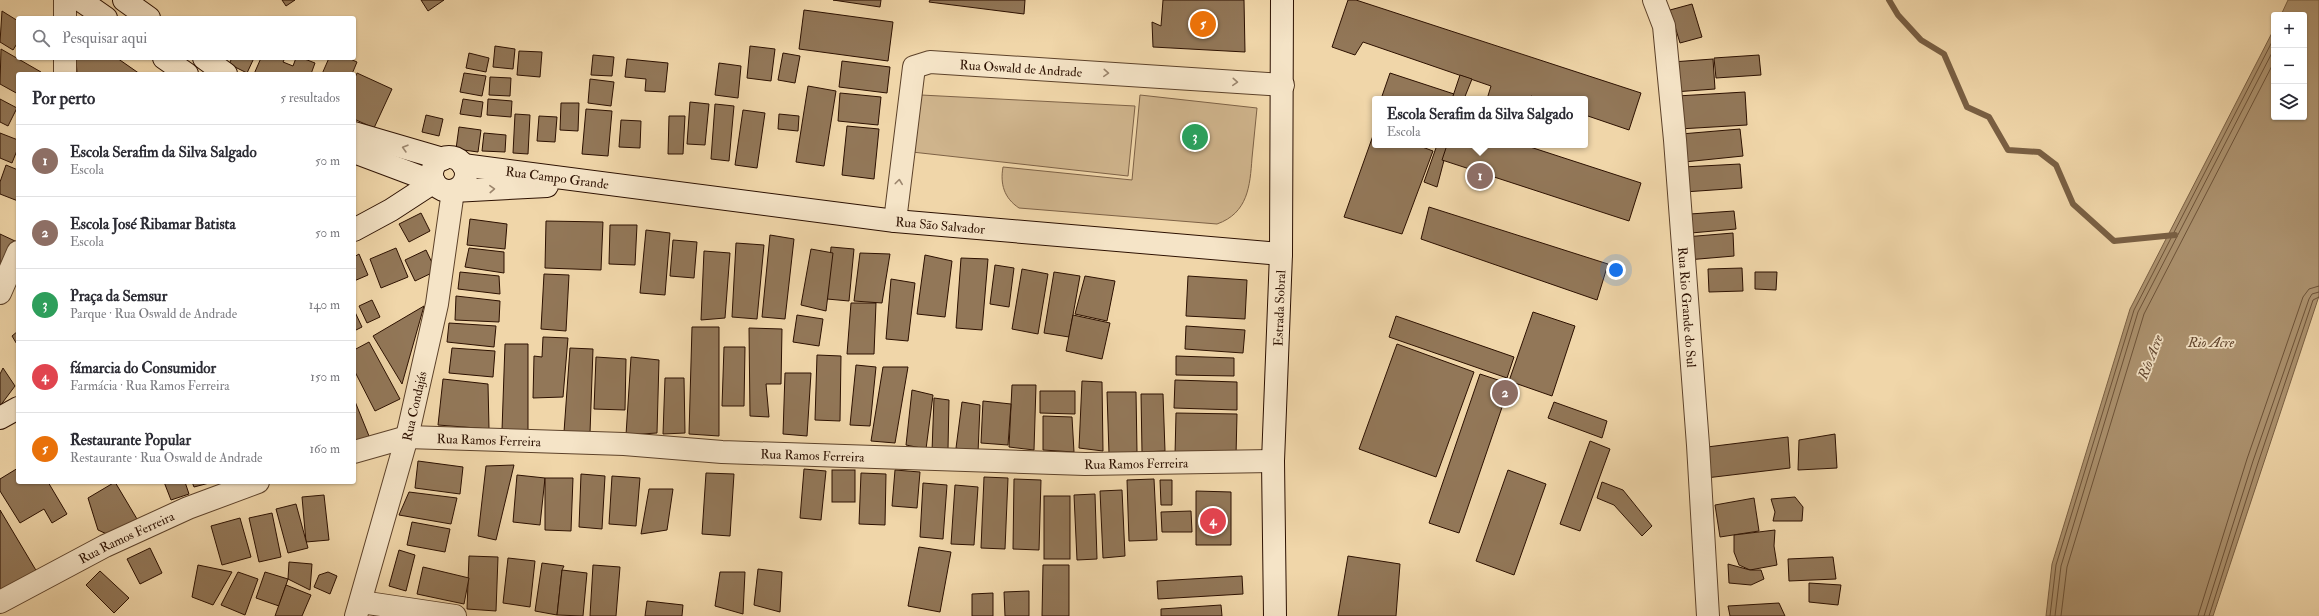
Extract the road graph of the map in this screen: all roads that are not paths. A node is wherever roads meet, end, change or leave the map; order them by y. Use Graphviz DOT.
graph roads {
  1 [pos="65,0"];
  2 [pos="80,0"];
  3 [pos="124,0"];
  4 [pos="1282,0"];
  5 [pos="1654,0"];
  6 [pos="65,16"];
  7 [pos="103,16"];
  8 [pos="146,16"];
  9 [pos="65,60"];
  10 [pos="167,60"];
  11 [pos="207,60"];
  12 [pos="65,72"];
  13 [pos="184,72"];
  14 [pos="223,72"];
  15 [pos="1282,85"];
  16 [pos="356,134"];
  17 [pos="356,153"];
  18 [pos="453,162"];
  19 [pos="600,184"];
  20 [pos="443,187"];
  21 [pos="895,220"];
  22 [pos="356,229"];
  23 [pos="1281,254"];
  24 [pos="16,257"];
  25 [pos="0,293"];
  26 [pos="16,409"];
  27 [pos="0,418"];
  28 [pos="407,437"];
  29 [pos="356,451"];
  30 [pos="1273,461"];
  31 [pos="253,484"];
  32 [pos="0,602"];
  33 [pos="359,609"];
  34 [pos="455,616"];
  35 [pos="1275,616"];
  36 [pos="1708,616"];
  1 -- 6 [label="street"];
  2 -- 7 [label="street"];
  3 -- 8 [label="street"];
  4 -- 15 [label="street, Estrada Sobral"];
  5 -- 36 [label="street, Rua Rio Grande do Sul"];
  9 -- 12 [label="street"];
  10 -- 13 [label="street"];
  11 -- 14 [label="street"];
  21 -- 15 [label="street, Rua Oswald de Andrade, one-way"];
  15 -- 23 [label="street, Estrada Sobral"];
  18 -- 16 [label="street, Rua Campo Grande, one-way"];
  17 -- 20 [label="street, Rua Campo Grande"];
  18 -- 19 [label="street, Rua Campo Grande"];
  18 -- 20 [label="street, Rua Condajás"];
  18 -- 20 [label="street"];
  20 -- 19 [label="street, Rua Campo Grande, one-way"];
  19 -- 21 [label="street, Rua São Salvador"];
  20 -- 22 [label="street"];
  20 -- 28 [label="street, Rua Condajás"];
  21 -- 23 [label="street, Rua São Salvador"];
  23 -- 30 [label="street, Estrada Sobral"];
  24 -- 25 [label="street"];
  26 -- 27 [label="street"];
  28 -- 29 [label="street, Rua Ramos Ferreira"];
  28 -- 30 [label="street, Rua Ramos Ferreira"];
  28 -- 33 [label="street, Rua Condajás"];
  30 -- 35 [label="street, Estrada Sobral"];
  31 -- 32 [label="street, Rua Ramos Ferreira"];
  33 -- 34 [label="street"];
}
